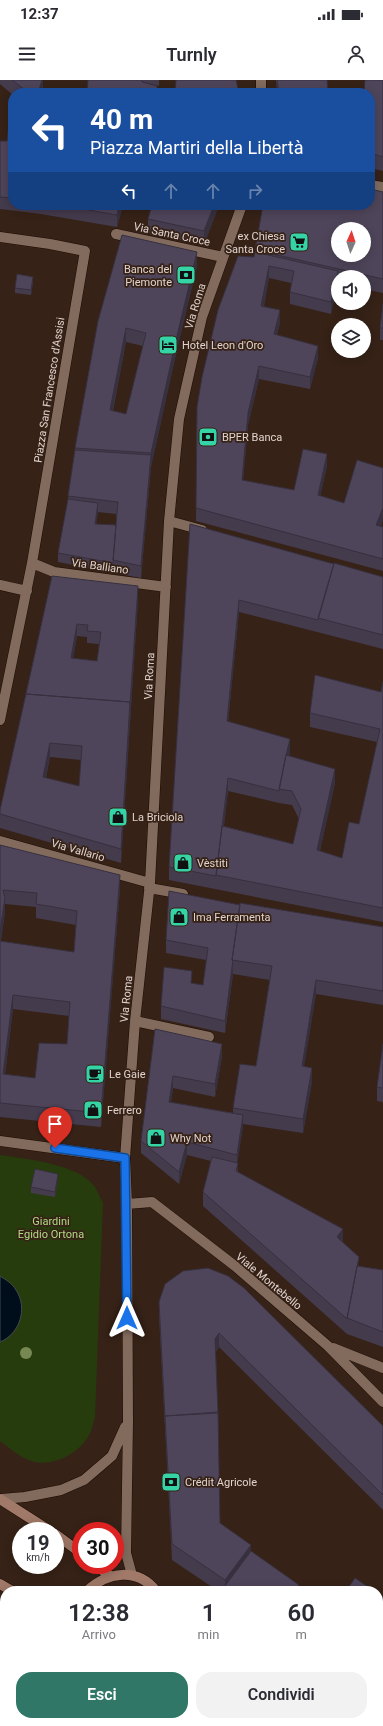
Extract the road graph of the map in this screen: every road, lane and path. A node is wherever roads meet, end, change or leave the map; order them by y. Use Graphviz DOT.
graph roads {
  1 [pos="240,210"];
  2 [pos="116,234"];
  3 [pos="0,237"];
  4 [pos="224,257"];
  5 [pos="169,521"];
  6 [pos="210,532"];
  7 [pos="32,563"];
  8 [pos="0,585"];
  9 [pos="166,587"];
  10 [pos="27,591"];
  11 [pos="0,720"];
  12 [pos="0,841"];
  13 [pos="150,885"];
  14 [pos="196,897"];
  15 [pos="135,1021"];
  16 [pos="209,1037"];
  17 [pos="0,1141"];
  18 [pos="125,1158"];
  19 [pos="127,1204"];
  20 [pos="328,1346"];
  21 [pos="383,1368"];
  22 [pos="383,1402"];
  23 [pos="128,1422"];
  24 [pos="0,1499"];
  25 [pos="36,1522"];
  26 [pos="107,1574"];
  27 [pos="110,1576"];
  28 [pos="132,1576"];
  29 [pos="92,1586"];
  30 [pos="150,1586"];
  1 -- 4 [label="street, Via Roma"];
  2 -- 4 [label="street, Via Santa Croce"];
  3 -- 7 [label="street, Piazza San Francesco d'Assisi"];
  4 -- 5 [label="street, Via Roma"];
  5 -- 6 [label="street"];
  5 -- 9 [label="street, Via Roma"];
  7 -- 9 [label="street, Via Balliano"];
  7 -- 10 [label="street, Piazza San Francesco d'Assisi"];
  8 -- 10 [label="street"];
  9 -- 13 [label="street, Via Roma"];
  10 -- 11 [label="street, Piazza San Francesco d'Assisi"];
  12 -- 13 [label="street, Via Vallario"];
  13 -- 14 [label="street, Via Vallario"];
  13 -- 15 [label="street, Via Roma"];
  15 -- 16 [label="street"];
  15 -- 18 [label="street, Via Roma"];
  17 -- 18 [label="street"];
  18 -- 19 [label="street, Via Roma"];
  19 -- 20 [label="street, Viale Montebello"];
  19 -- 23 [label="street, Via Roma"];
  20 -- 21 [label="street"];
  20 -- 22 [label="street, Viale Montebello"];
  23 -- 24 [label="street"];
  23 -- 28 [label="street, Via Roma"];
  24 -- 25 [label="main road"];
  26 -- 27 [label="main road"];
  27 -- 28 [label="main road"];
  27 -- 29 [label="main road"];
  28 -- 30 [label="main road"];
}
